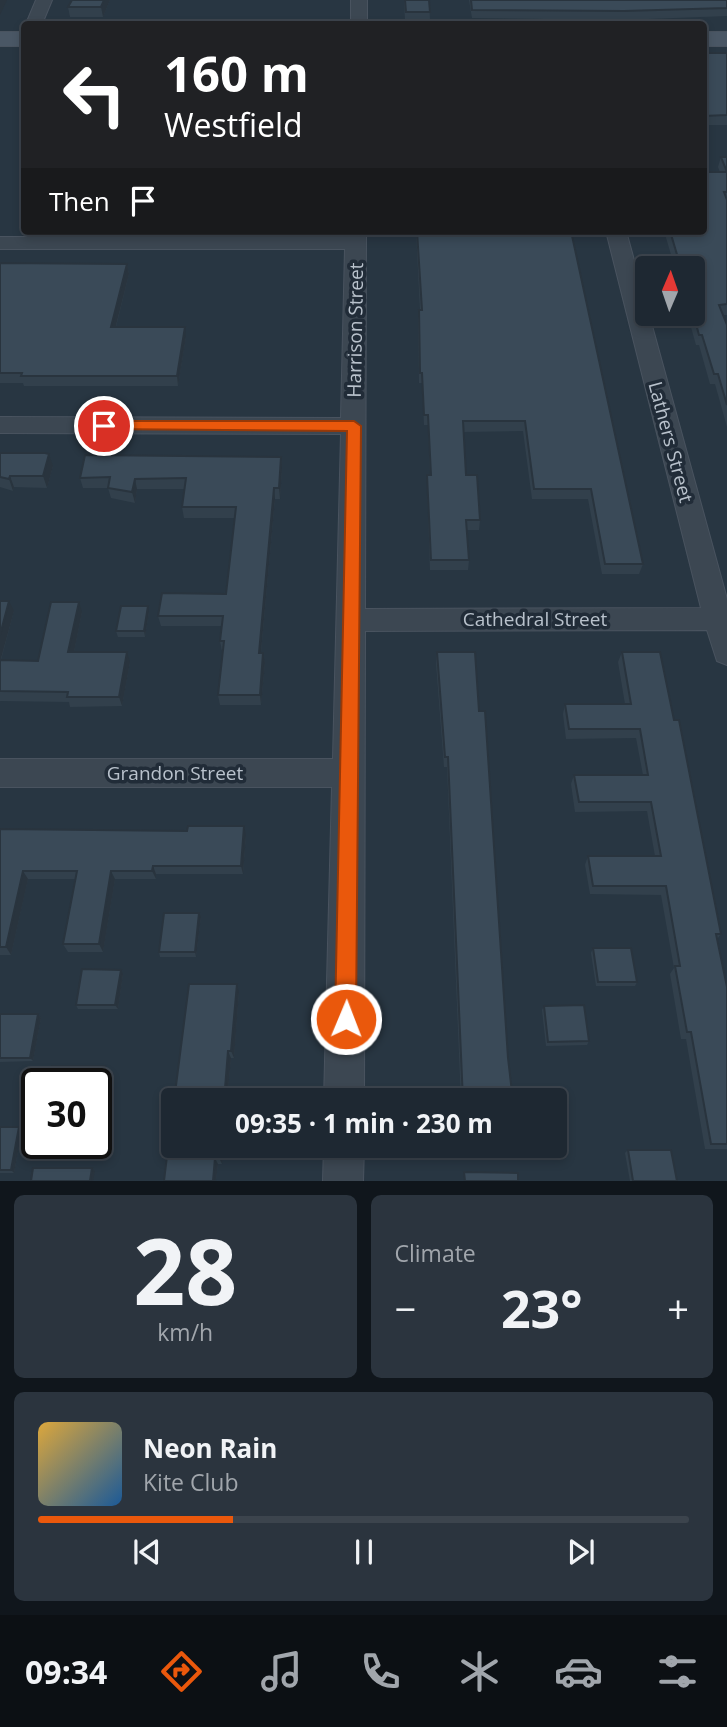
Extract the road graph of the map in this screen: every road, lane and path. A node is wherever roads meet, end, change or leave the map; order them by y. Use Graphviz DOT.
graph roads {
  1 [pos="44,0"];
  2 [pos="359,0"];
  3 [pos="35,21"];
  4 [pos="359,21"];
  5 [pos="0,39"];
  6 [pos="21,39"];
  7 [pos="707,39"];
  8 [pos="727,39"];
  9 [pos="617,235"];
  10 [pos="356,237"];
  11 [pos="0,243"];
  12 [pos="0,425"];
  13 [pos="354,426"];
  14 [pos="722,619"];
  15 [pos="352,620"];
  16 [pos="727,653"];
  17 [pos="0,773"];
  18 [pos="349,773"];
  19 [pos="344,1088"];
  20 [pos="344,1158"];
  21 [pos="343,1181"];
  1 -- 3 [label="street"];
  2 -- 4 [label="street"];
  5 -- 6 [label="street"];
  7 -- 8 [label="street"];
  9 -- 14 [label="street, Lathers Street"];
  10 -- 11 [label="street"];
  10 -- 13 [label="street, Harrison Street"];
  12 -- 13 [label="street"];
  13 -- 15 [label="street, Harrison Street"];
  14 -- 15 [label="street, Cathedral Street"];
  14 -- 16 [label="street, Lathers Street"];
  15 -- 18 [label="street, Harrison Street"];
  17 -- 18 [label="street, Grandon Street"];
  18 -- 19 [label="street, Harrison Street"];
  20 -- 21 [label="street"];
}
